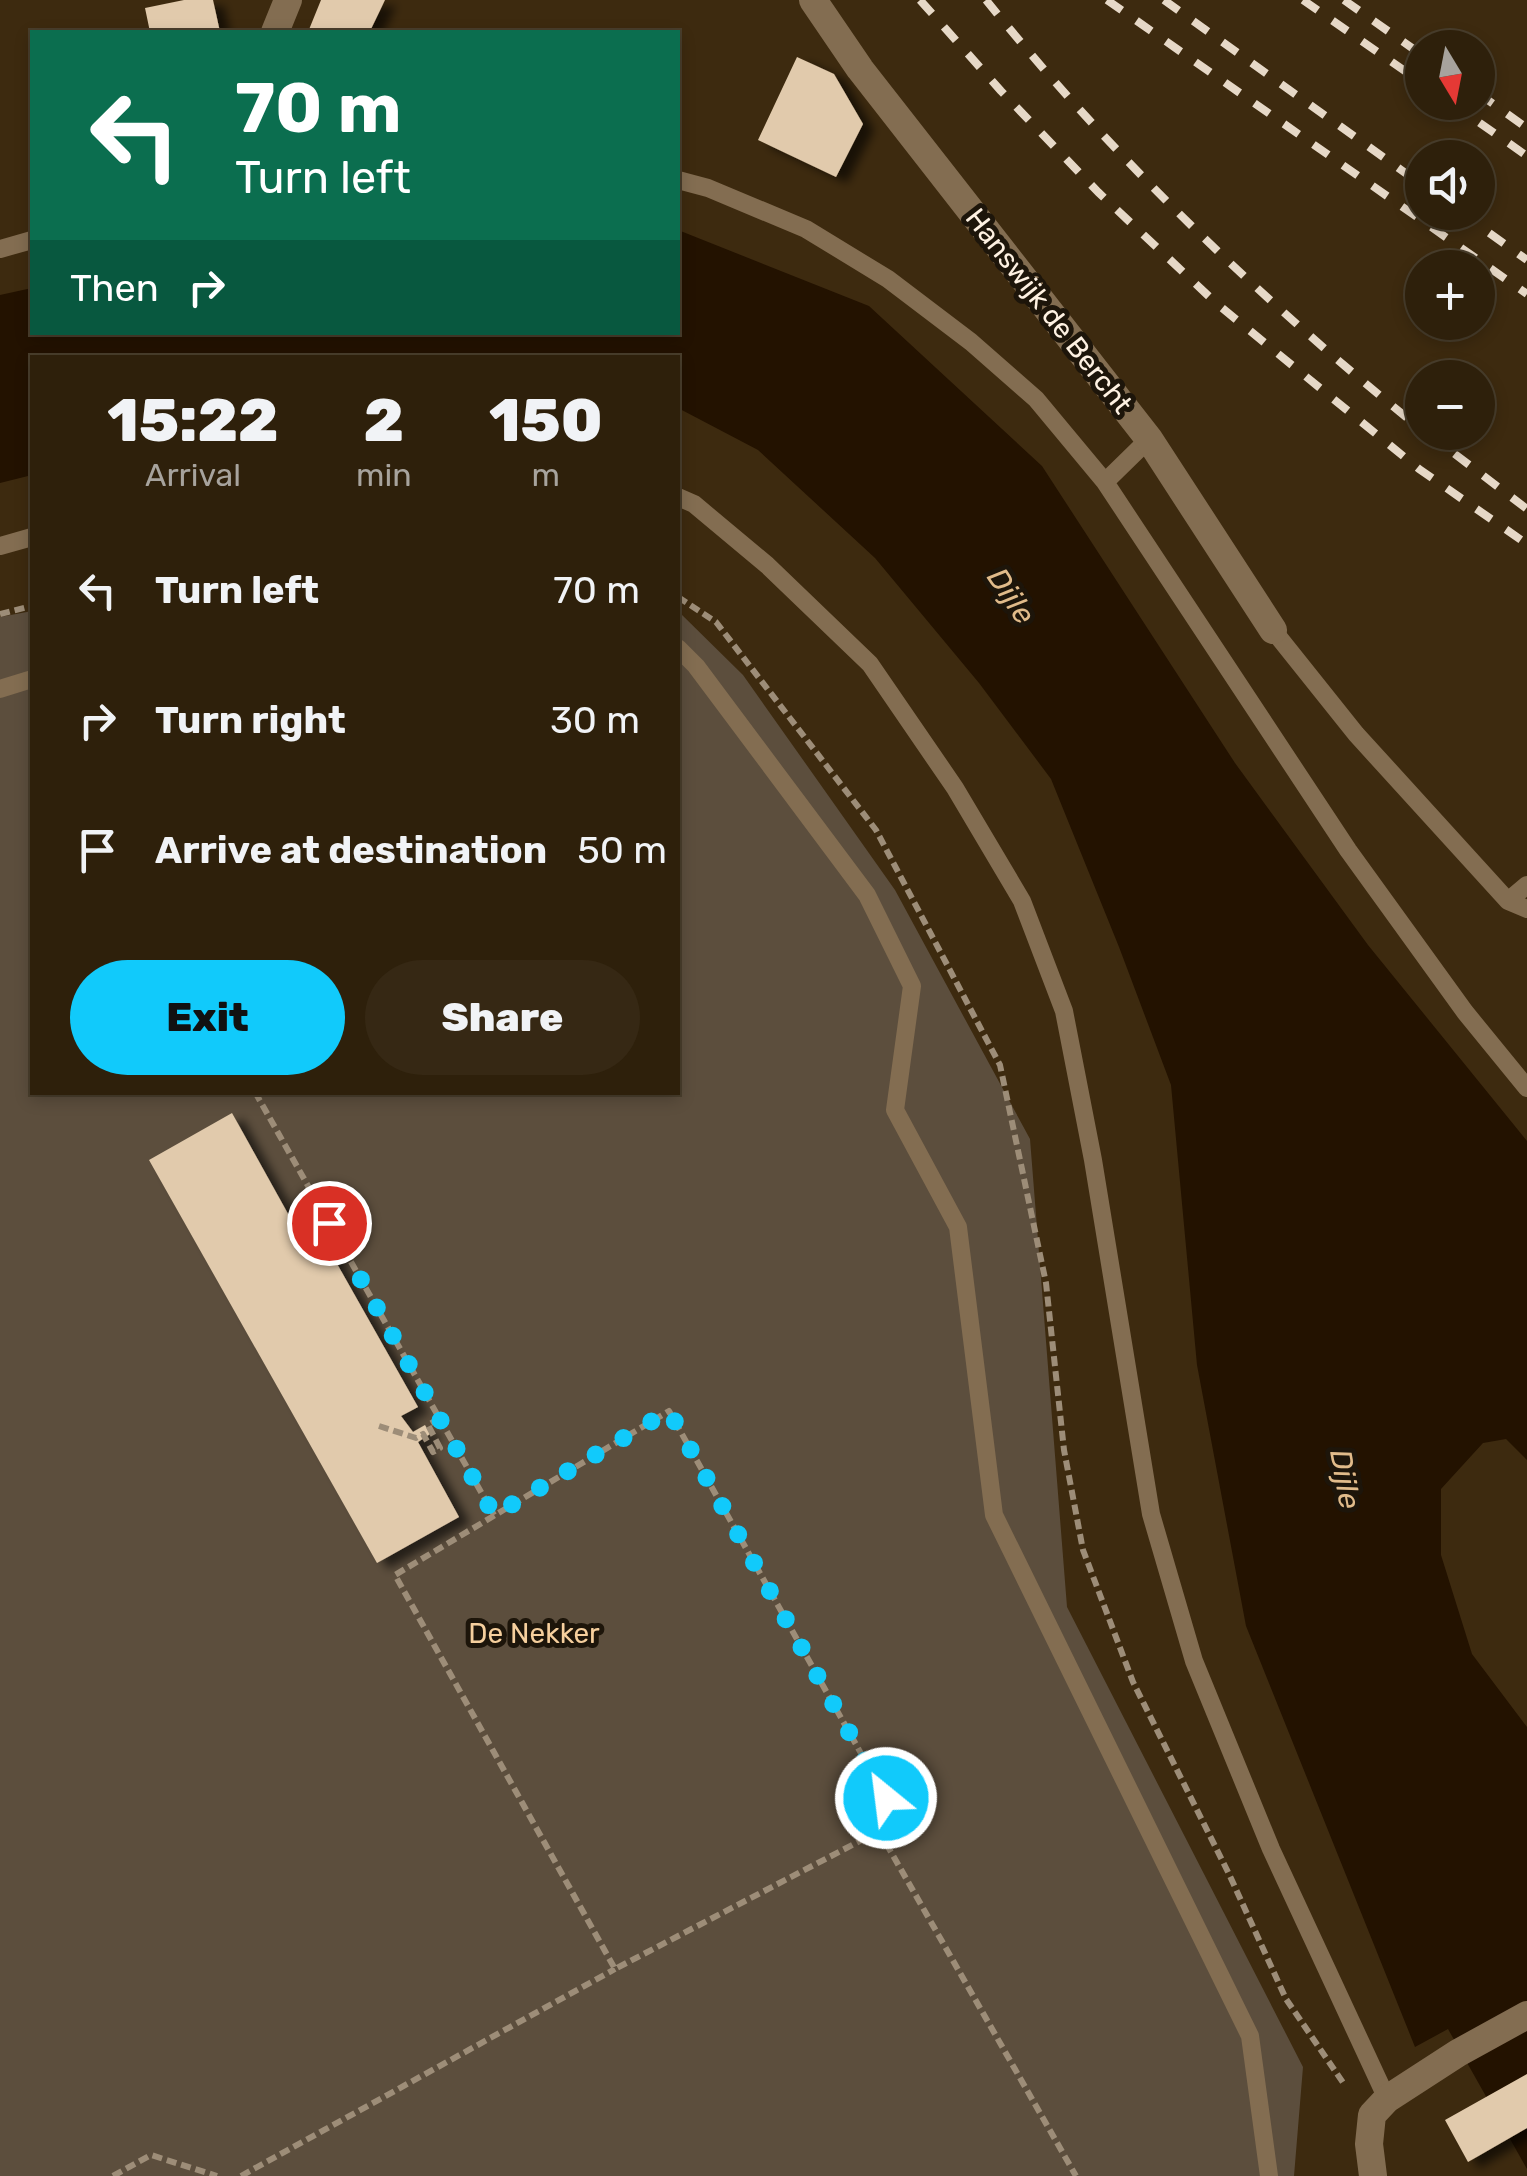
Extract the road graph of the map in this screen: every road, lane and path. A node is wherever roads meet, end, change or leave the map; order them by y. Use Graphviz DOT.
graph roads {
  1 [pos="288,0"];
  2 [pos="813,0"];
  3 [pos="276,30"];
  4 [pos="680,181"];
  5 [pos="30,241"];
  6 [pos="0,249"];
  7 [pos="1149,438"];
  8 [pos="1105,482"];
  9 [pos="680,497"];
  10 [pos="30,537"];
  11 [pos="0,546"];
  12 [pos="680,598"];
  13 [pos="30,606"];
  14 [pos="0,614"];
  15 [pos="1273,630"];
  16 [pos="680,650"];
  17 [pos="30,680"];
  18 [pos="0,689"];
  19 [pos="1527,885"];
  20 [pos="1508,901"];
  21 [pos="1527,910"];
  22 [pos="1527,1088"];
  23 [pos="257,1095"];
  24 [pos="440,1418"];
  25 [pos="379,1426"];
  26 [pos="494,1515"];
  27 [pos="879,1831"];
  28 [pos="615,1969"];
  29 [pos="1527,2015"];
  30 [pos="1380,2107"];
  31 [pos="113,2176"];
  32 [pos="218,2176"];
  33 [pos="240,2176"];
  34 [pos="1076,2176"];
  35 [pos="1269,2176"];
  36 [pos="1373,2176"];
  1 -- 3 [label="street"];
  2 -- 7 [label="street, Hanswijk de Bercht"];
  4 -- 8 [label="lane"];
  5 -- 6 [label="lane"];
  7 -- 8 [label="lane"];
  7 -- 15 [label="street, Hanswijk de Bercht"];
  8 -- 22 [label="lane"];
  9 -- 30 [label="lane"];
  10 -- 11 [label="lane"];
  12 -- 30 [label="path"];
  13 -- 14 [label="path"];
  15 -- 20 [label="lane"];
  16 -- 35 [label="lane"];
  17 -- 18 [label="lane"];
  19 -- 20 [label="lane"];
  20 -- 21 [label="lane"];
  23 -- 24 [label="path"];
  24 -- 25 [label="path"];
  24 -- 26 [label="path"];
  26 -- 27 [label="path"];
  26 -- 28 [label="path"];
  27 -- 28 [label="path"];
  27 -- 34 [label="path"];
  28 -- 33 [label="path"];
  29 -- 30 [label="street"];
  30 -- 36 [label="street"];
  31 -- 32 [label="path"];
}
